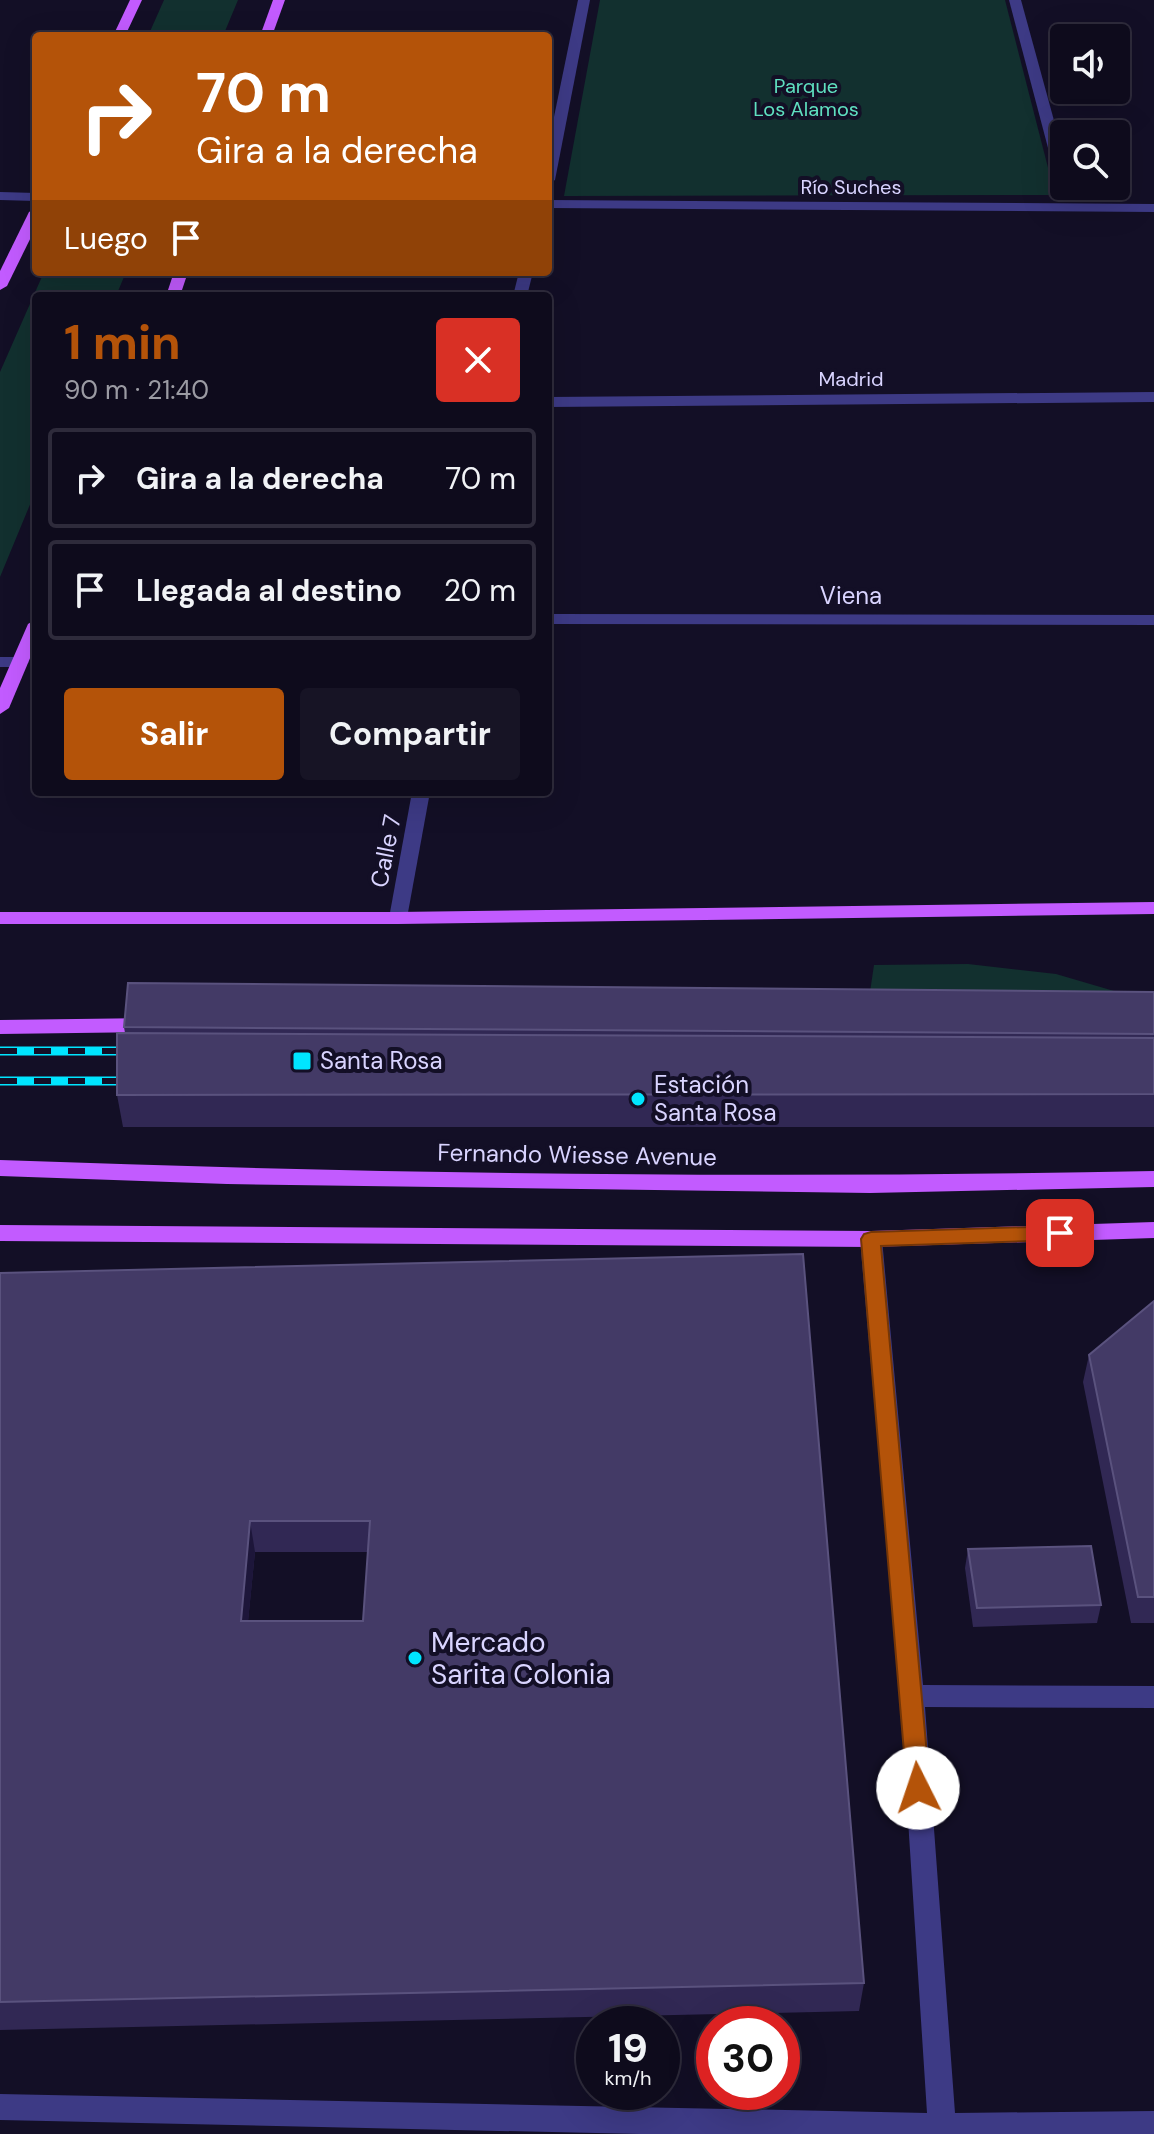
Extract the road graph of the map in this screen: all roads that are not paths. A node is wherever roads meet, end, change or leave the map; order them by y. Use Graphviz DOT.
graph roads {
  1 [pos="136,0"];
  2 [pos="279,0"];
  3 [pos="584,0"];
  4 [pos="1015,0"];
  5 [pos="121,32"];
  6 [pos="267,32"];
  7 [pos="1050,129"];
  8 [pos="552,160"];
  9 [pos="0,196"];
  10 [pos="32,197"];
  11 [pos="1069,200"];
  12 [pos="552,204"];
  13 [pos="1154,208"];
  14 [pos="1071,209"];
  15 [pos="32,220"];
  16 [pos="0,286"];
  17 [pos="1154,397"];
  18 [pos="552,402"];
  19 [pos="552,619"];
  20 [pos="1154,620"];
  21 [pos="32,634"];
  22 [pos="0,662"];
  23 [pos="20,662"];
  24 [pos="0,708"];
  25 [pos="420,796"];
  26 [pos="1154,908"];
  27 [pos="0,918"];
  28 [pos="398,918"];
  29 [pos="171,1025"];
  30 [pos="0,1027"];
  31 [pos="0,1168"];
  32 [pos="1154,1179"];
  33 [pos="1154,1230"];
  34 [pos="0,1233"];
  35 [pos="871,1239"];
  36 [pos="912,1696"];
  37 [pos="1154,1697"];
  38 [pos="0,2107"];
  39 [pos="1154,2124"];
  40 [pos="942,2127"];
  1 -- 5 [label="main road"];
  2 -- 6 [label="main road"];
  3 -- 8 [label="street"];
  4 -- 7 [label="street"];
  9 -- 10 [label="street"];
  11 -- 14 [label="street"];
  12 -- 14 [label="street, Río Suches"];
  13 -- 14 [label="street, Río Suches"];
  15 -- 16 [label="main road"];
  17 -- 18 [label="street, Madrid"];
  19 -- 20 [label="street, Viena"];
  21 -- 23 [label="main road"];
  22 -- 23 [label="street"];
  23 -- 24 [label="main road"];
  25 -- 28 [label="street, Calle 7"];
  26 -- 28 [label="main road"];
  27 -- 28 [label="main road"];
  29 -- 30 [label="main road"];
  31 -- 32 [label="main road, Fernando Wiesse Avenue"];
  33 -- 35 [label="main road"];
  34 -- 35 [label="main road"];
  35 -- 36 [label="street"];
  36 -- 37 [label="street"];
  36 -- 40 [label="street"];
  38 -- 40 [label="street"];
  39 -- 40 [label="street"];
}
